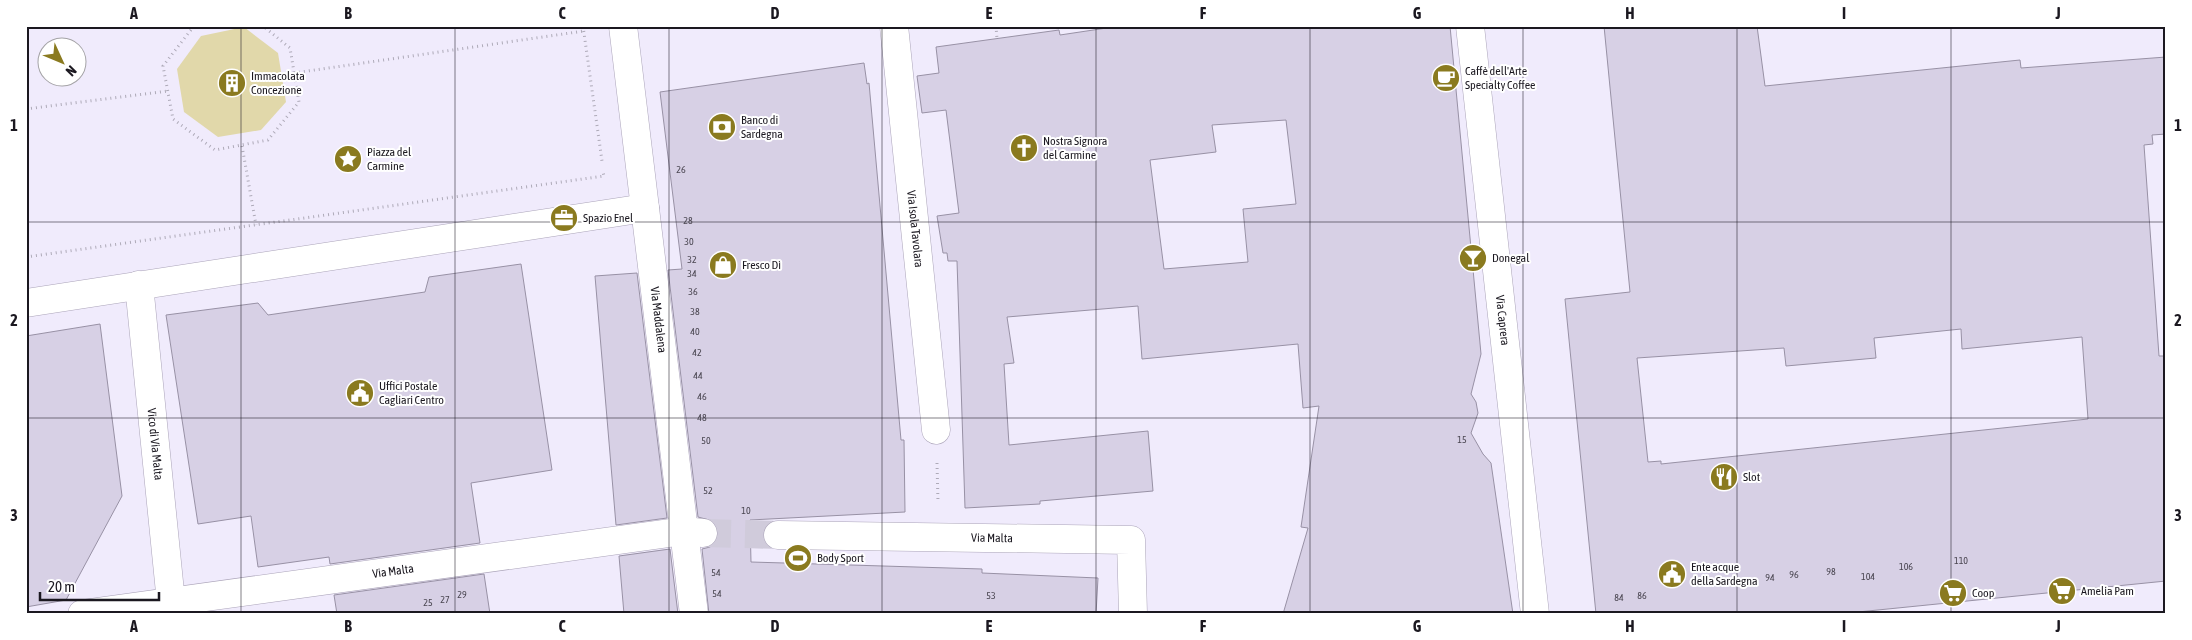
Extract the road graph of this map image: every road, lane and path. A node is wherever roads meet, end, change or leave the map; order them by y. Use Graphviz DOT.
graph roads {
  1 [pos="194,26"];
  2 [pos="263,26"];
  3 [pos="624,26"];
  4 [pos="894,26"];
  5 [pos="996,26"];
  6 [pos="1470,26"];
  7 [pos="584,29"];
  8 [pos="997,39"];
  9 [pos="294,73"];
  10 [pos="168,91"];
  11 [pos="26,109"];
  12 [pos="242,146"];
  13 [pos="645,208"];
  14 [pos="256,225"];
  15 [pos="26,257"];
  16 [pos="139,285"];
  17 [pos="26,303"];
  18 [pos="936,430"];
  19 [pos="694,532"];
  20 [pos="778,535"];
  21 [pos="939,537"];
  22 [pos="171,602"];
  23 [pos="82,614"];
  24 [pos="694,614"];
  25 [pos="1133,614"];
  26 [pos="1535,614"];
  1 -- 10 [label="path"];
  2 -- 9 [label="path"];
  3 -- 13 [label="street, Via Maddalena"];
  4 -- 18 [label="street, Via Isola Tavolara"];
  5 -- 8 [label="path"];
  6 -- 26 [label="street, Via Caprera"];
  7 -- 9 [label="path"];
  7 -- 14 [label="path"];
  9 -- 12 [label="path"];
  10 -- 11 [label="path"];
  10 -- 12 [label="path"];
  12 -- 14 [label="path"];
  13 -- 16 [label="street"];
  13 -- 19 [label="street, Via Maddalena"];
  14 -- 15 [label="path"];
  16 -- 17 [label="street"];
  16 -- 22 [label="street, Vico di Via Malta"];
  18 -- 21 [label="path"];
  19 -- 22 [label="street, Via Malta"];
  19 -- 24 [label="street, Via Maddalena"];
  20 -- 21 [label="street, Via Malta"];
  21 -- 25 [label="street, Via Malta"];
  22 -- 23 [label="street, Via Malta"];
}
